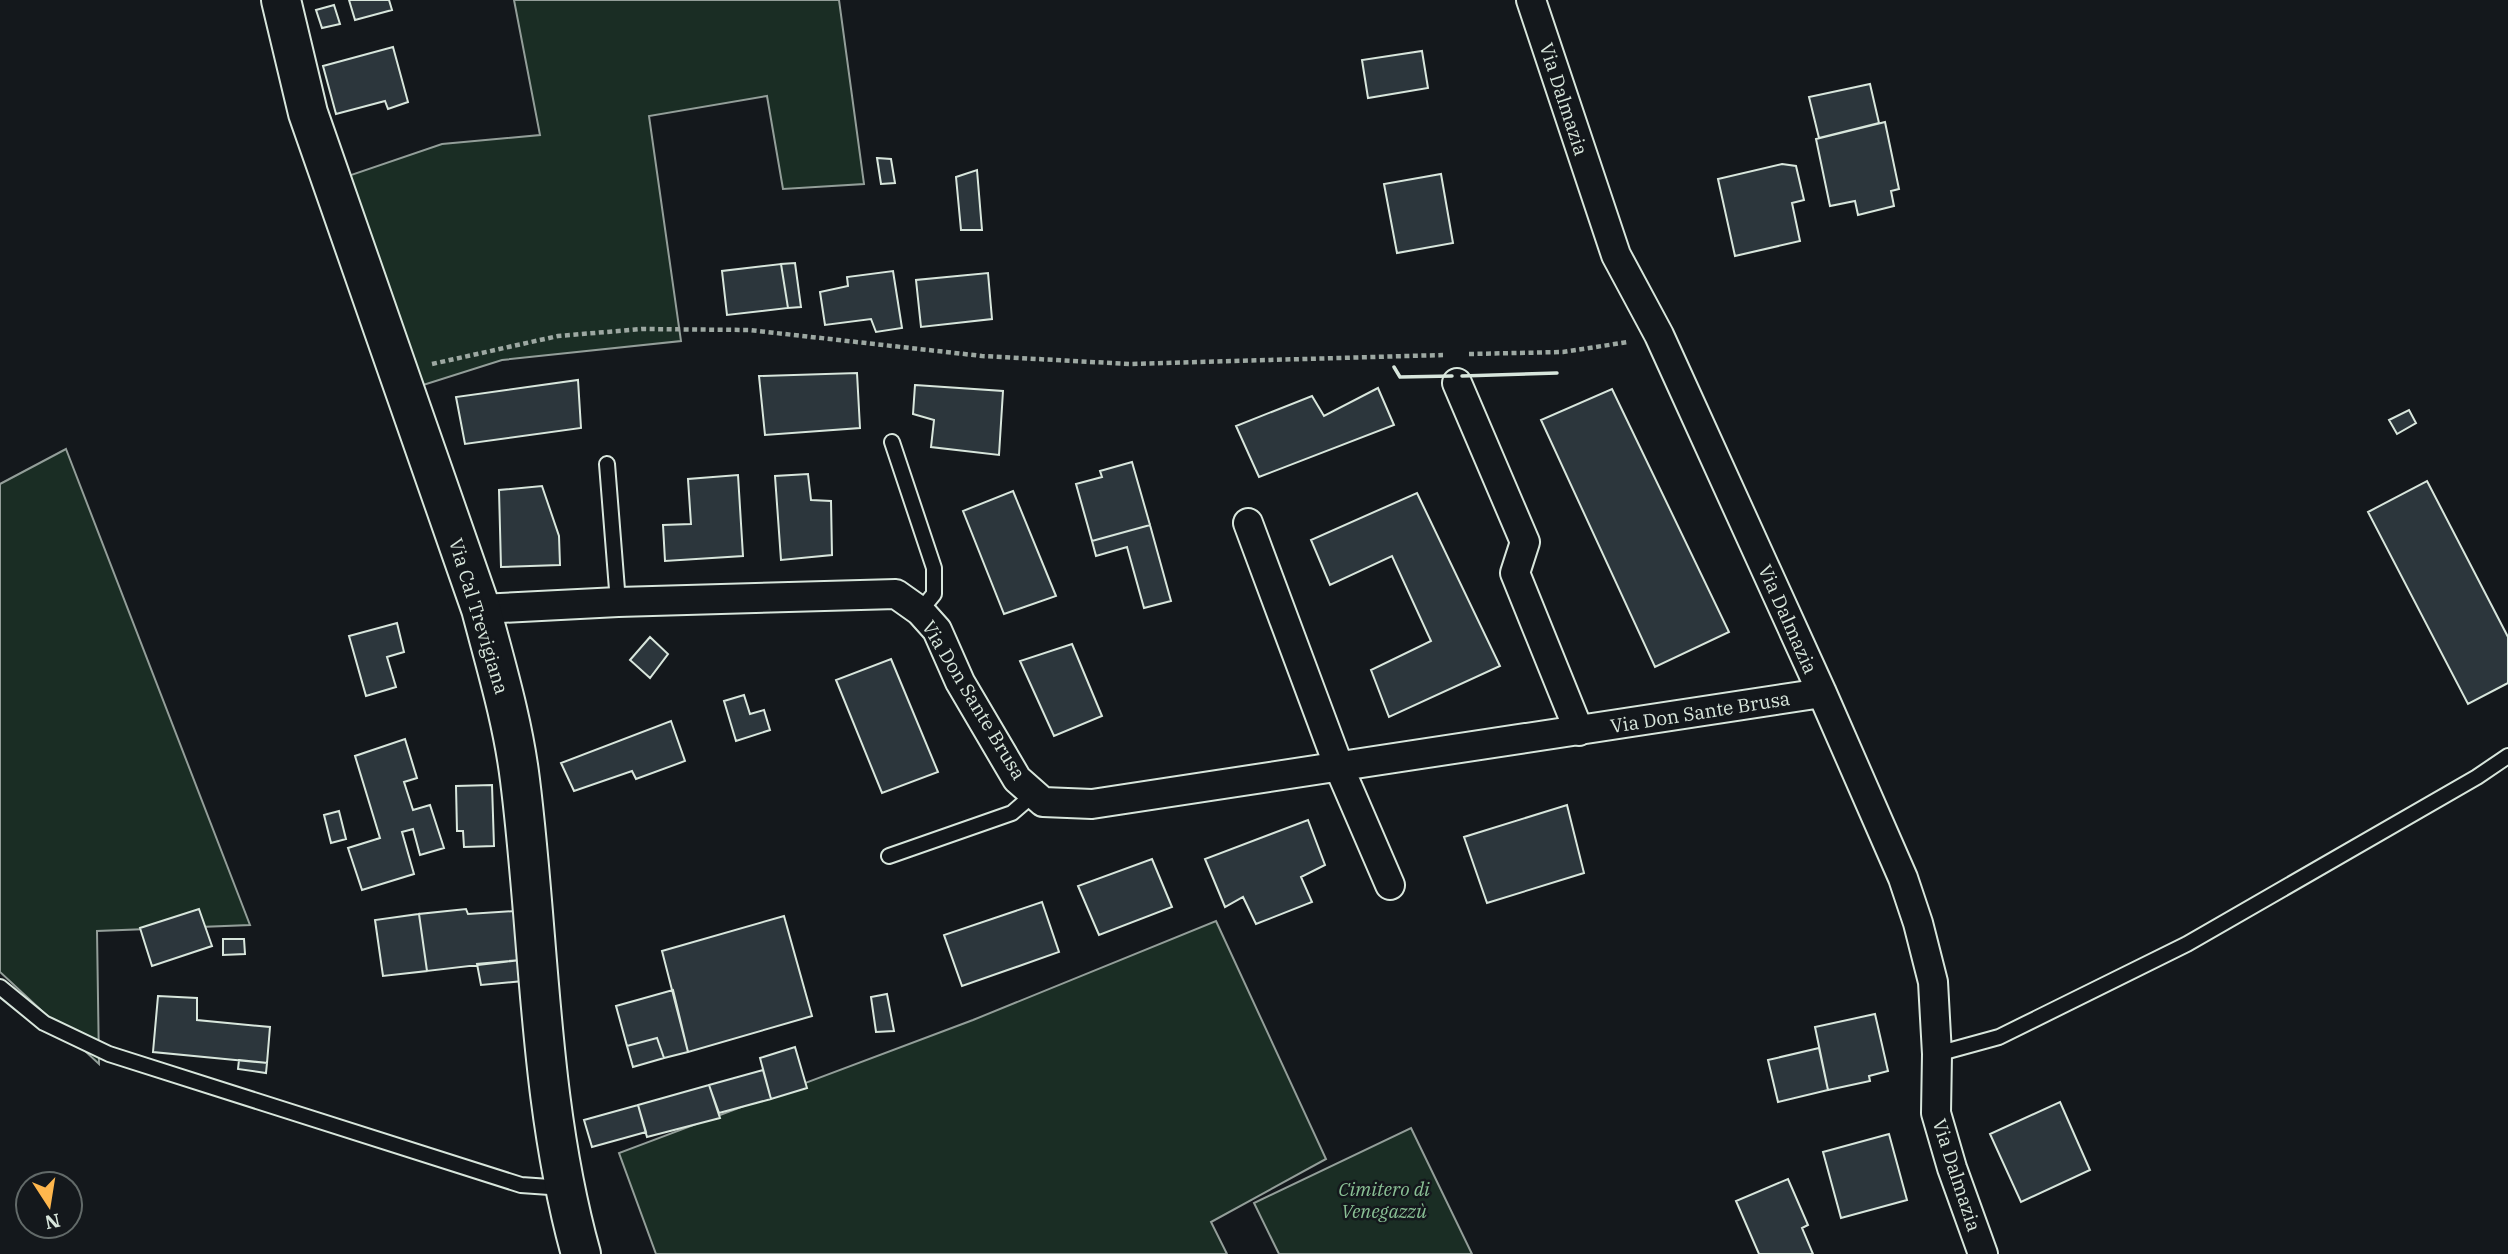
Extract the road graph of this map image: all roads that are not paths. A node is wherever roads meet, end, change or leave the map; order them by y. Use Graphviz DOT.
graph roads {
  1 [pos="281,0"];
  2 [pos="1531,0"];
  3 [pos="1457,383"];
  4 [pos="892,442"];
  5 [pos="607,464"];
  6 [pos="1248,523"];
  7 [pos="618,602"];
  8 [pos="481,609"];
  9 [pos="920,611"];
  10 [pos="1822,693"];
  11 [pos="1579,731"];
  12 [pos="2508,756"];
  13 [pos="1339,767"];
  14 [pos="1034,794"];
  15 [pos="889,856"];
  16 [pos="1390,885"];
  17 [pos="0,986"];
  18 [pos="1937,1054"];
  19 [pos="566,1188"];
  20 [pos="581,1254"];
  21 [pos="1983,1254"];
  1 -- 8 [label="street, Via Cal Trevigiana"];
  2 -- 10 [label="street, Via Dalmazia"];
  3 -- 11 [label="street"];
  4 -- 9 [label="lane"];
  5 -- 7 [label="lane"];
  6 -- 13 [label="street"];
  7 -- 8 [label="street, Via Don Sante Brusa"];
  7 -- 9 [label="street, Via Don Sante Brusa"];
  8 -- 19 [label="street, Via Cal Trevigiana"];
  9 -- 14 [label="street, Via Don Sante Brusa"];
  10 -- 11 [label="street, Via Don Sante Brusa"];
  10 -- 18 [label="street, Via Dalmazia"];
  11 -- 13 [label="street, Via Don Sante Brusa"];
  12 -- 18 [label="lane"];
  13 -- 14 [label="street, Via Don Sante Brusa"];
  13 -- 16 [label="street"];
  14 -- 15 [label="lane"];
  17 -- 19 [label="lane"];
  18 -- 21 [label="street, Via Dalmazia"];
  19 -- 20 [label="street, Via Cal Trevigiana"];
}
